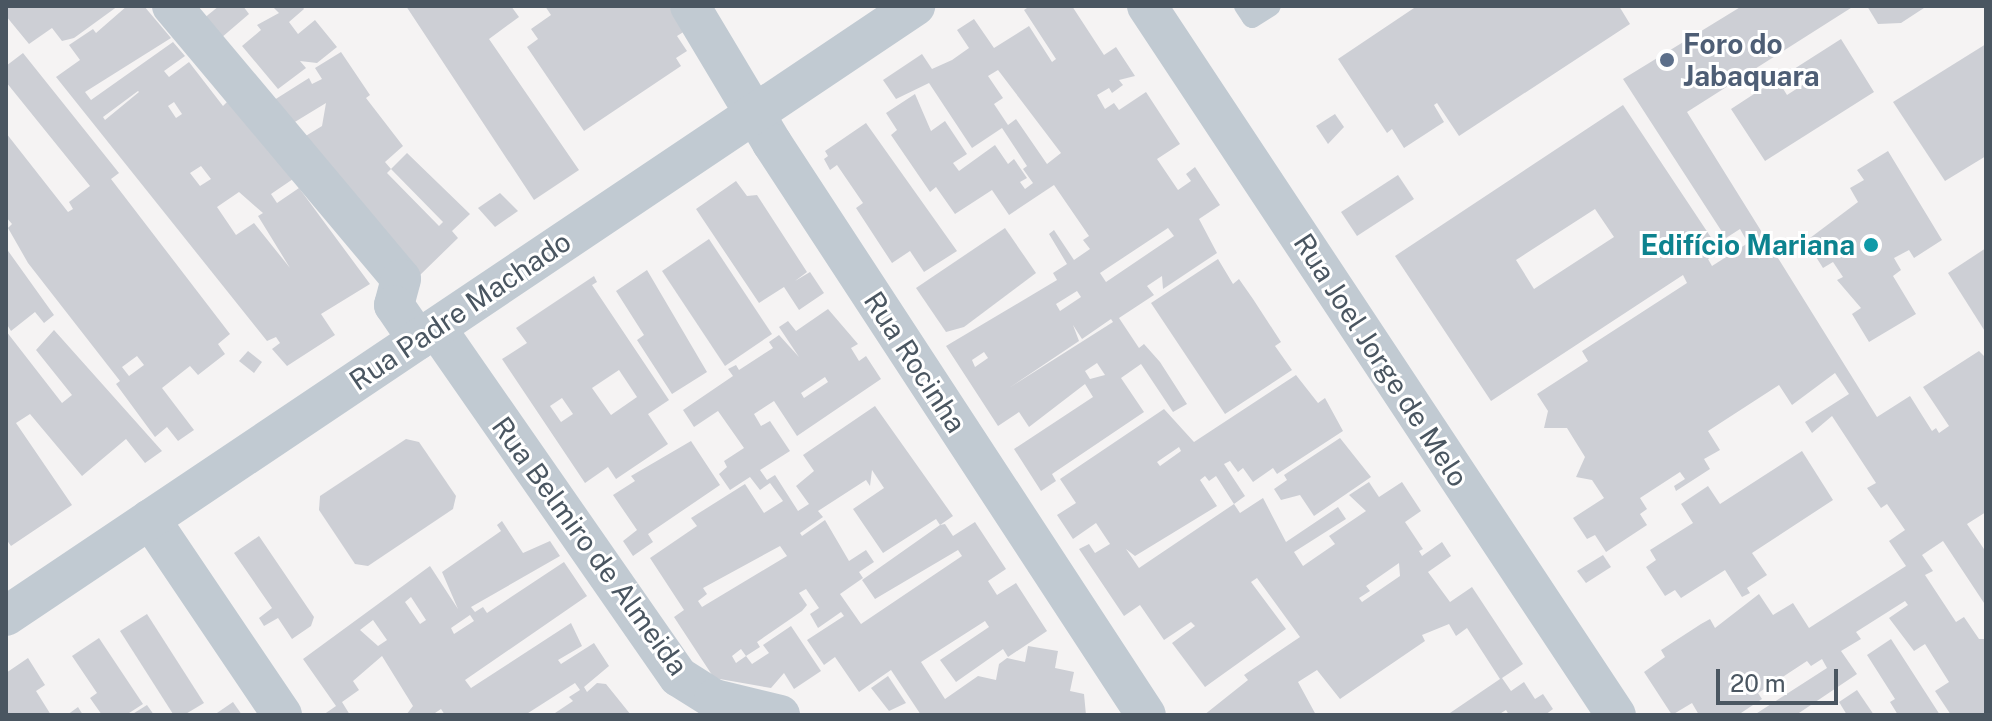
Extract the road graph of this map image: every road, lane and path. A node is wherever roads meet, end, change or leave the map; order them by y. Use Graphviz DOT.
graph roads {
  1 [pos="172,6"];
  2 [pos="690,6"];
  3 [pos="915,6"];
  4 [pos="1147,6"];
  5 [pos="1244,6"];
  6 [pos="1271,6"];
  7 [pos="754,114"];
  8 [pos="427,334"];
  9 [pos="150,519"];
  10 [pos="8,611"];
  11 [pos="282,715"];
  12 [pos="780,715"];
  13 [pos="1146,715"];
  14 [pos="1616,715"];
  1 -- 8 [label="street, Rua Belmiro de Almeida"];
  2 -- 7 [label="street, Rua Rocinha"];
  3 -- 7 [label="street, Rua Padre Machado"];
  4 -- 14 [label="street, Rua Joel Jorge de Melo"];
  5 -- 6 [label="lane"];
  7 -- 8 [label="street, Rua Padre Machado"];
  7 -- 13 [label="street, Rua Rocinha"];
  8 -- 9 [label="street, Rua Padre Machado"];
  8 -- 12 [label="street, Rua Belmiro de Almeida"];
  9 -- 10 [label="street, Rua Padre Machado"];
  9 -- 11 [label="street"];
}
